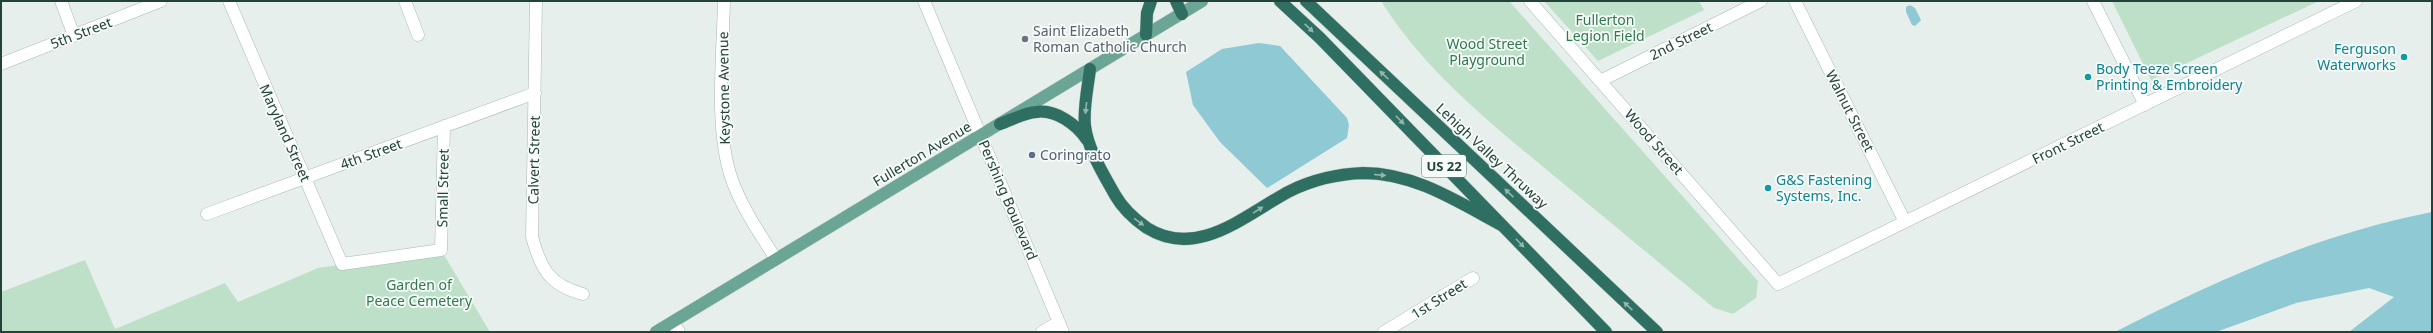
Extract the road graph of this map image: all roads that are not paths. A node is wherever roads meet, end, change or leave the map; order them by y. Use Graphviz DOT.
graph roads {
  1 [pos="61,1"];
  2 [pos="161,1"];
  3 [pos="229,1"];
  4 [pos="404,1"];
  5 [pos="536,1"];
  6 [pos="724,1"];
  7 [pos="924,1"];
  8 [pos="1151,1"];
  9 [pos="1176,1"];
  10 [pos="1202,1"];
  11 [pos="1280,1"];
  12 [pos="1306,1"];
  13 [pos="1313,1"];
  14 [pos="1530,1"];
  15 [pos="1761,1"];
  16 [pos="1794,1"];
  17 [pos="2093,1"];
  18 [pos="2356,1"];
  19 [pos="1182,14"];
  20 [pos="418,35"];
  21 [pos="1146,35"];
  22 [pos="74,36"];
  23 [pos="1344,36"];
  24 [pos="1,64"];
  25 [pos="1090,69"];
  26 [pos="1600,81"];
  27 [pos="535,93"];
  28 [pos="2145,105"];
  29 [pos="1000,124"];
  30 [pos="444,126"];
  31 [pos="981,136"];
  32 [pos="1091,146"];
  33 [pos="304,178"];
  34 [pos="207,214"];
  35 [pos="1905,222"];
  36 [pos="1503,226"];
  37 [pos="776,259"];
  38 [pos="342,264"];
  39 [pos="1473,278"];
  40 [pos="1778,284"];
  41 [pos="583,294"];
  42 [pos="676,327"];
  43 [pos="1061,327"];
  44 [pos="656,332"];
  45 [pos="1042,332"];
  46 [pos="1384,332"];
  47 [pos="1606,332"];
  48 [pos="1657,332"];
  1 -- 22 [label="street"];
  2 -- 22 [label="street, 5th Street"];
  3 -- 33 [label="street, Maryland Street"];
  4 -- 20 [label="street"];
  5 -- 27 [label="street, Calvert Street"];
  6 -- 37 [label="street, Keystone Avenue"];
  7 -- 31 [label="street, Pershing Boulevard"];
  8 -- 21 [label="highway"];
  9 -- 19 [label="highway"];
  10 -- 19 [label="main road, Fullerton Avenue"];
  11 -- 36 [label="highway, US 22, one-way"];
  12 -- 23 [label="highway, Lehigh Valley Thruway / US 22"];
  13 -- 23 [label="highway"];
  14 -- 26 [label="street, Wood Street"];
  15 -- 26 [label="street, 2nd Street"];
  16 -- 35 [label="street, Walnut Street"];
  17 -- 28 [label="street"];
  18 -- 28 [label="street, Front Street"];
  19 -- 21 [label="main road, Fullerton Avenue"];
  21 -- 25 [label="main road, Fullerton Avenue"];
  22 -- 24 [label="street, 5th Street"];
  48 -- 23 [label="highway, Lehigh Valley Thruway / US 22, one-way"];
  25 -- 29 [label="main road, Fullerton Avenue"];
  25 -- 32 [label="highway, one-way"];
  26 -- 40 [label="street, Wood Street"];
  27 -- 30 [label="street, 4th Street"];
  27 -- 41 [label="street, Calvert Street"];
  28 -- 35 [label="street, Front Street"];
  29 -- 31 [label="main road, Fullerton Avenue"];
  29 -- 32 [label="highway"];
  30 -- 33 [label="street, 4th Street"];
  30 -- 38 [label="street, Small Street"];
  31 -- 37 [label="main road, Fullerton Avenue"];
  31 -- 43 [label="street, Pershing Boulevard"];
  32 -- 36 [label="highway, one-way"];
  33 -- 34 [label="street, 4th Street"];
  33 -- 38 [label="street, Maryland Street"];
  35 -- 40 [label="street, Front Street"];
  36 -- 47 [label="highway, US 22, one-way"];
  37 -- 42 [label="main road, Fullerton Avenue"];
  39 -- 46 [label="street, 1st Street"];
  42 -- 44 [label="main road, Fullerton Avenue"];
  43 -- 45 [label="street"];
}
